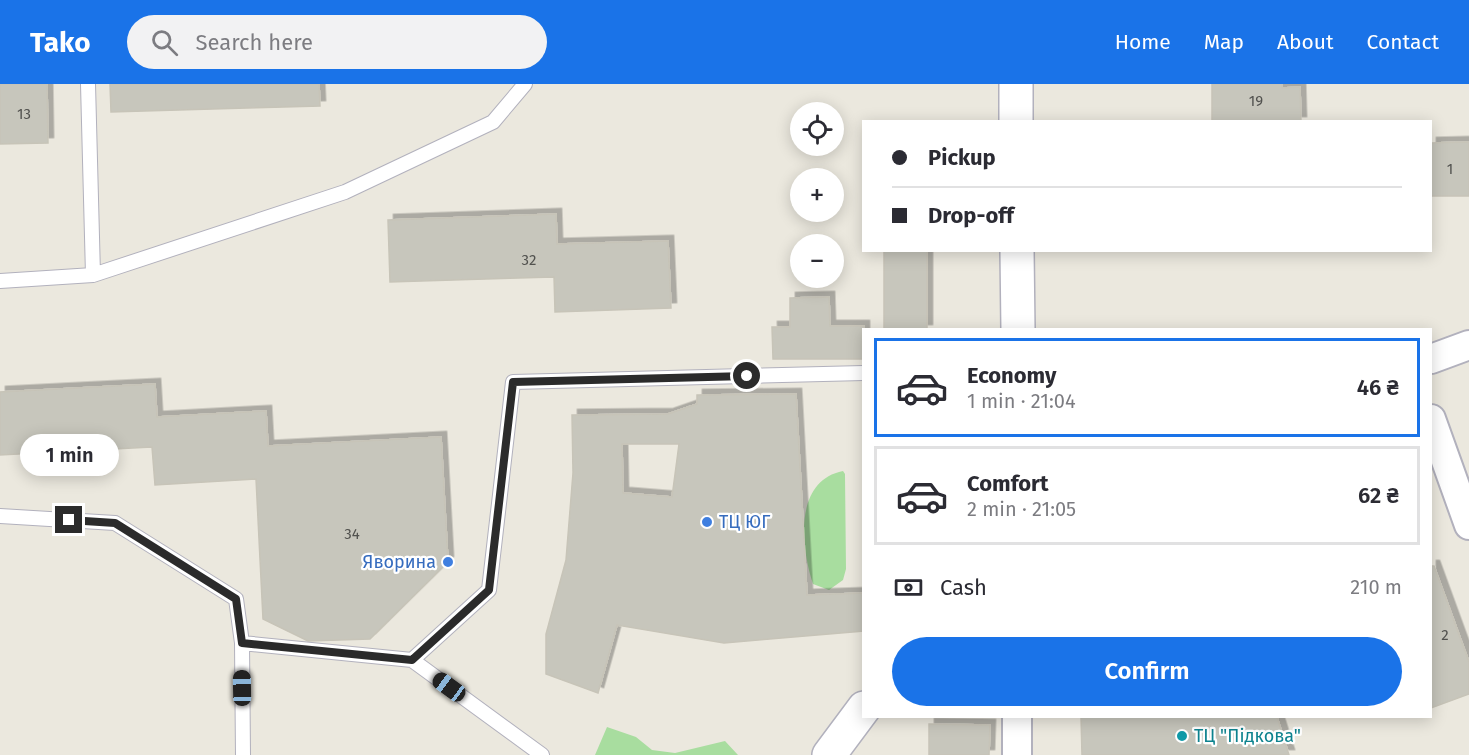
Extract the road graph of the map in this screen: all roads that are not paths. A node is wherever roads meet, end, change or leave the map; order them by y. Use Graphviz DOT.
graph roads {
  1 [pos="88,84"];
  2 [pos="525,84"];
  3 [pos="1016,84"];
  4 [pos="1016,120"];
  5 [pos="1017,252"];
  6 [pos="93,275"];
  7 [pos="0,281"];
  8 [pos="1018,328"];
  9 [pos="1469,345"];
  10 [pos="1432,359"];
  11 [pos="862,373"];
  12 [pos="1432,422"];
  13 [pos="0,516"];
  14 [pos="1469,525"];
  15 [pos="242,643"];
  16 [pos="412,660"];
  17 [pos="862,711"];
  18 [pos="1017,718"];
  19 [pos="243,755"];
  20 [pos="542,755"];
  21 [pos="829,755"];
  22 [pos="1017,755"];
  1 -- 6 [label="lane"];
  2 -- 6 [label="lane"];
  3 -- 4 [label="street"];
  5 -- 8 [label="street"];
  6 -- 7 [label="lane"];
  9 -- 10 [label="street"];
  11 -- 16 [label="lane"];
  12 -- 14 [label="street"];
  13 -- 15 [label="lane"];
  15 -- 16 [label="lane"];
  15 -- 19 [label="lane"];
  16 -- 20 [label="lane"];
  17 -- 21 [label="street"];
  18 -- 22 [label="street"];
}
